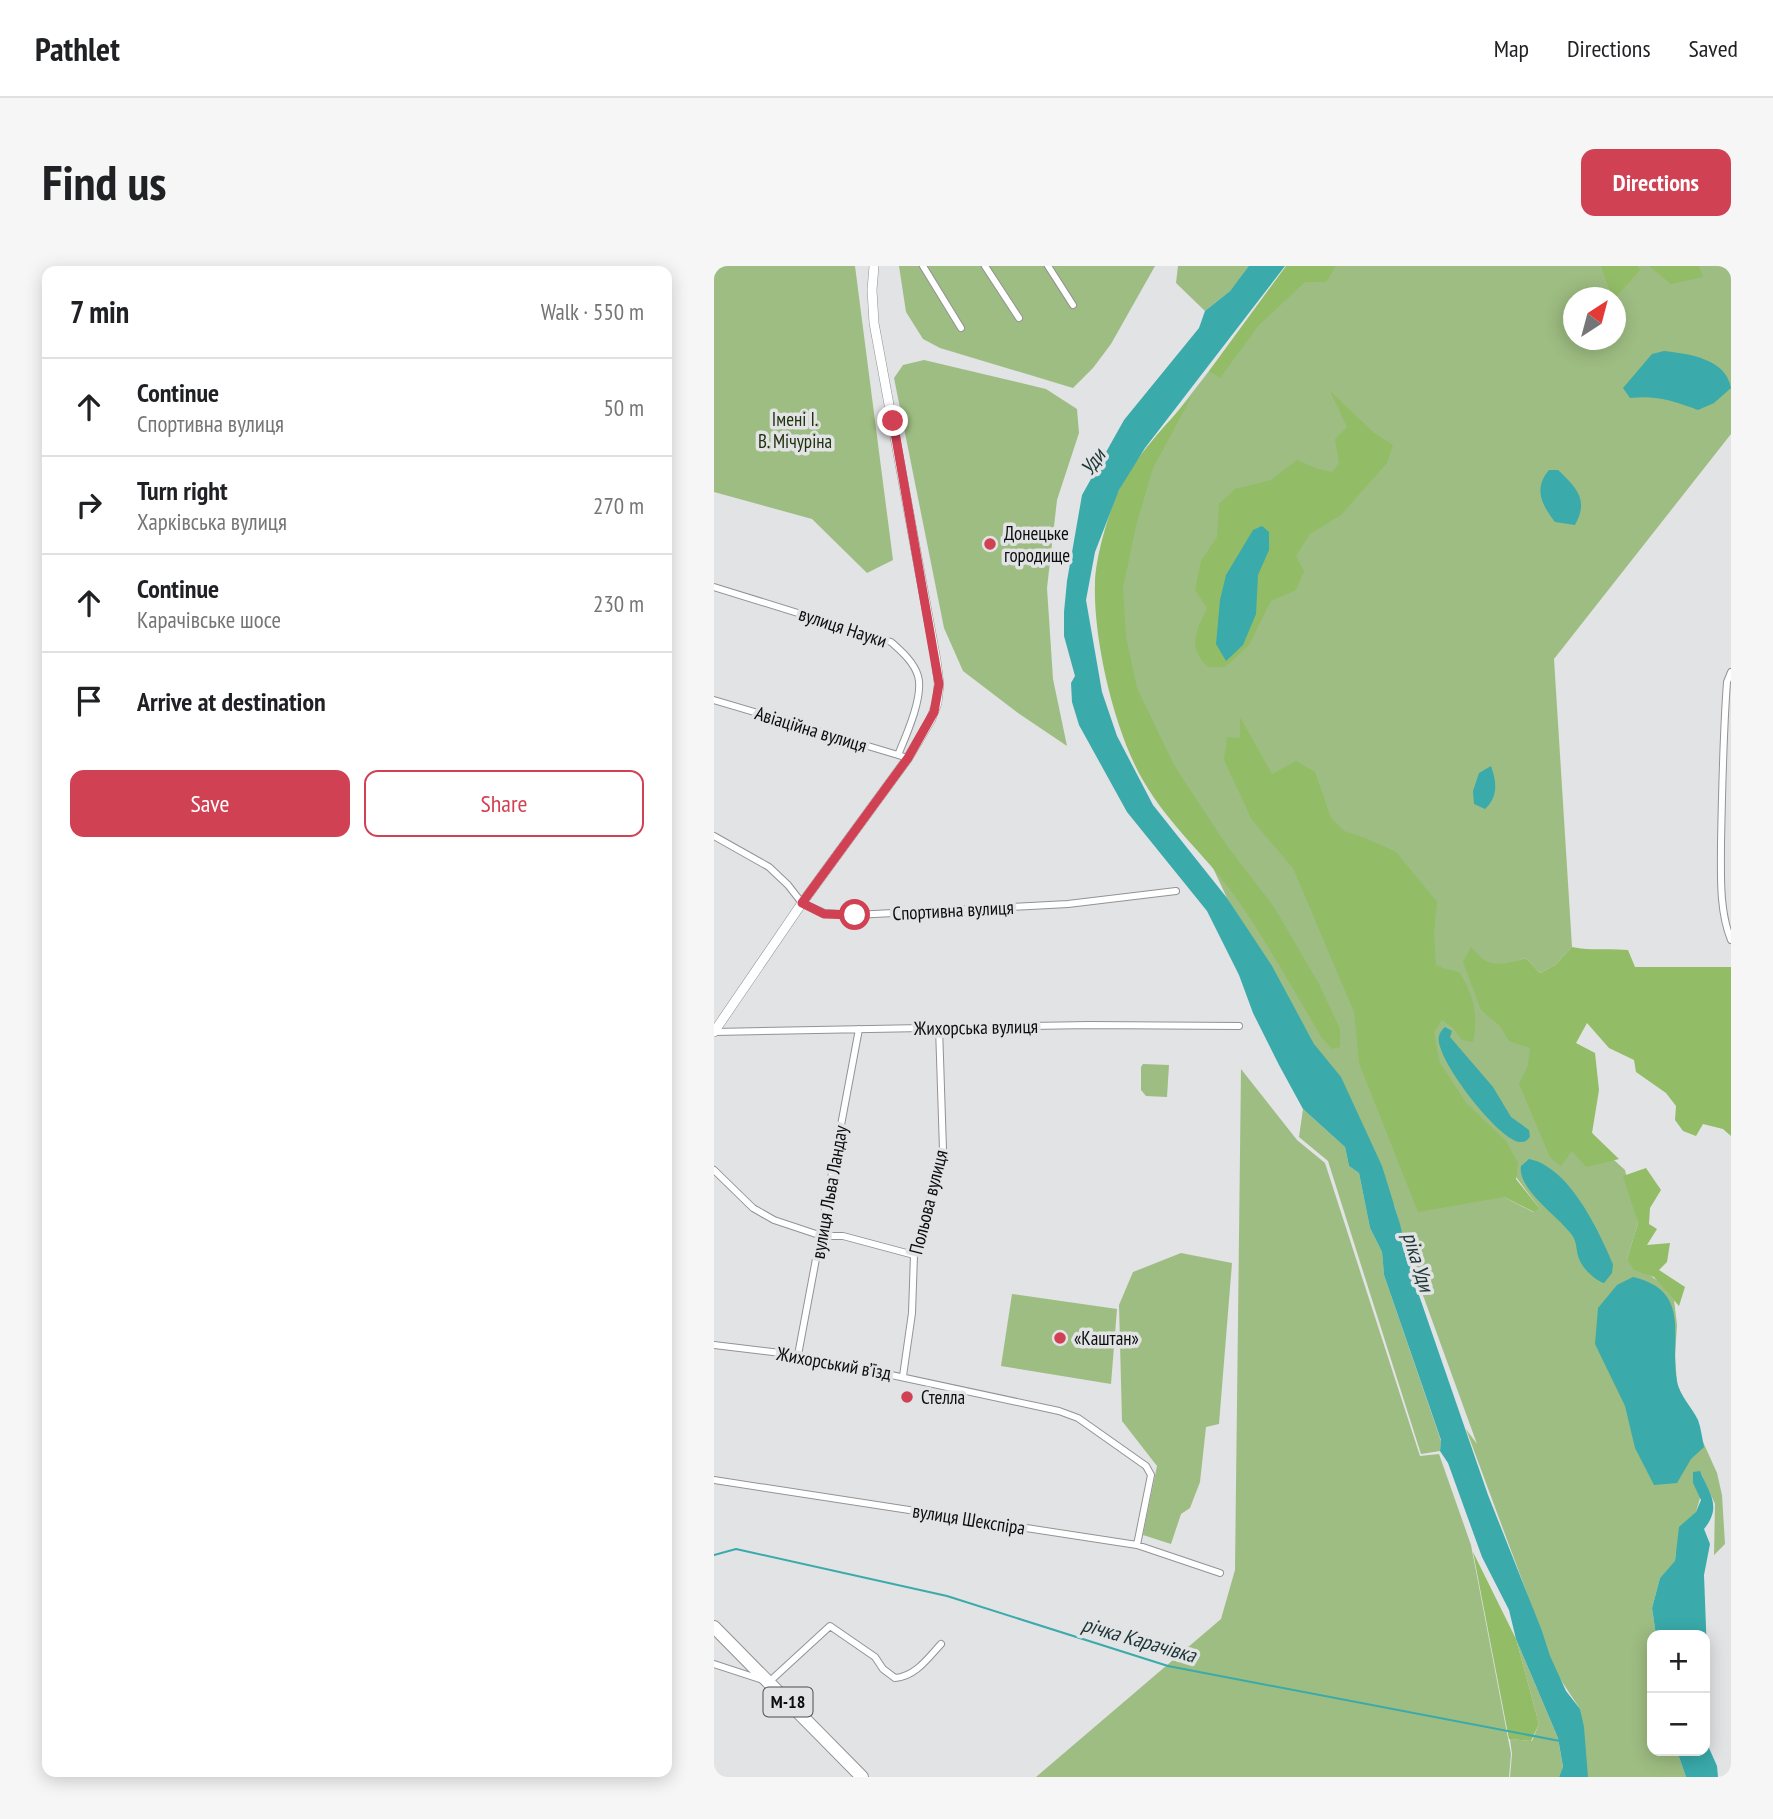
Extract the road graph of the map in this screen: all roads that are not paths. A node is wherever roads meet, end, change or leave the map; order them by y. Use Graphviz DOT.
graph roads {
  1 [pos="874,266"];
  2 [pos="923,266"];
  3 [pos="985,266"];
  4 [pos="1048,266"];
  5 [pos="1073,305"];
  6 [pos="1019,318"];
  7 [pos="961,328"];
  8 [pos="714,587"];
  9 [pos="1731,672"];
  10 [pos="714,700"];
  11 [pos="898,755"];
  12 [pos="908,758"];
  13 [pos="1721,760"];
  14 [pos="1731,761"];
  15 [pos="714,836"];
  16 [pos="1176,891"];
  17 [pos="802,903"];
  18 [pos="1731,940"];
  19 [pos="1239,1026"];
  20 [pos="939,1027"];
  21 [pos="859,1029"];
  22 [pos="714,1032"];
  23 [pos="714,1170"];
  24 [pos="822,1236"];
  25 [pos="914,1255"];
  26 [pos="714,1345"];
  27 [pos="798,1355"];
  28 [pos="904,1376"];
  29 [pos="714,1480"];
  30 [pos="1137,1545"];
  31 [pos="1220,1573"];
  32 [pos="714,1627"];
  33 [pos="941,1644"];
  34 [pos="714,1664"];
  35 [pos="768,1682"];
  36 [pos="862,1777"];
  1 -- 12 [label="main road"];
  2 -- 7 [label="street"];
  3 -- 6 [label="street"];
  4 -- 5 [label="street"];
  8 -- 11 [label="street, вулиця Науки"];
  9 -- 13 [label="street"];
  10 -- 11 [label="street, Авіаційна вулиця"];
  11 -- 12 [label="street, Авіаційна вулиця"];
  12 -- 17 [label="main road"];
  13 -- 14 [label="street"];
  13 -- 18 [label="street"];
  15 -- 17 [label="street, Спортивна вулиця"];
  16 -- 17 [label="street, Спортивна вулиця"];
  17 -- 22 [label="main road"];
  19 -- 20 [label="street, Жихорська вулиця"];
  20 -- 21 [label="street, Жихорська вулиця"];
  20 -- 25 [label="street, Польова вулиця"];
  21 -- 22 [label="street, Жихорська вулиця"];
  21 -- 24 [label="street, вулиця Льва Ландау"];
  23 -- 24 [label="street"];
  24 -- 25 [label="street"];
  24 -- 27 [label="street, вулиця Льва Ландау"];
  25 -- 28 [label="street, Польова вулиця"];
  26 -- 27 [label="street, Жихорський в’їзд"];
  27 -- 28 [label="street, Жихорський в’їзд"];
  28 -- 30 [label="street, Жихорський в’їзд"];
  29 -- 30 [label="street, вулиця Шекспіра"];
  30 -- 31 [label="street, вулиця Шекспіра"];
  32 -- 35 [label="highway, М-18"];
  33 -- 35 [label="street"];
  34 -- 35 [label="street"];
  35 -- 36 [label="highway, М-18"];
}
